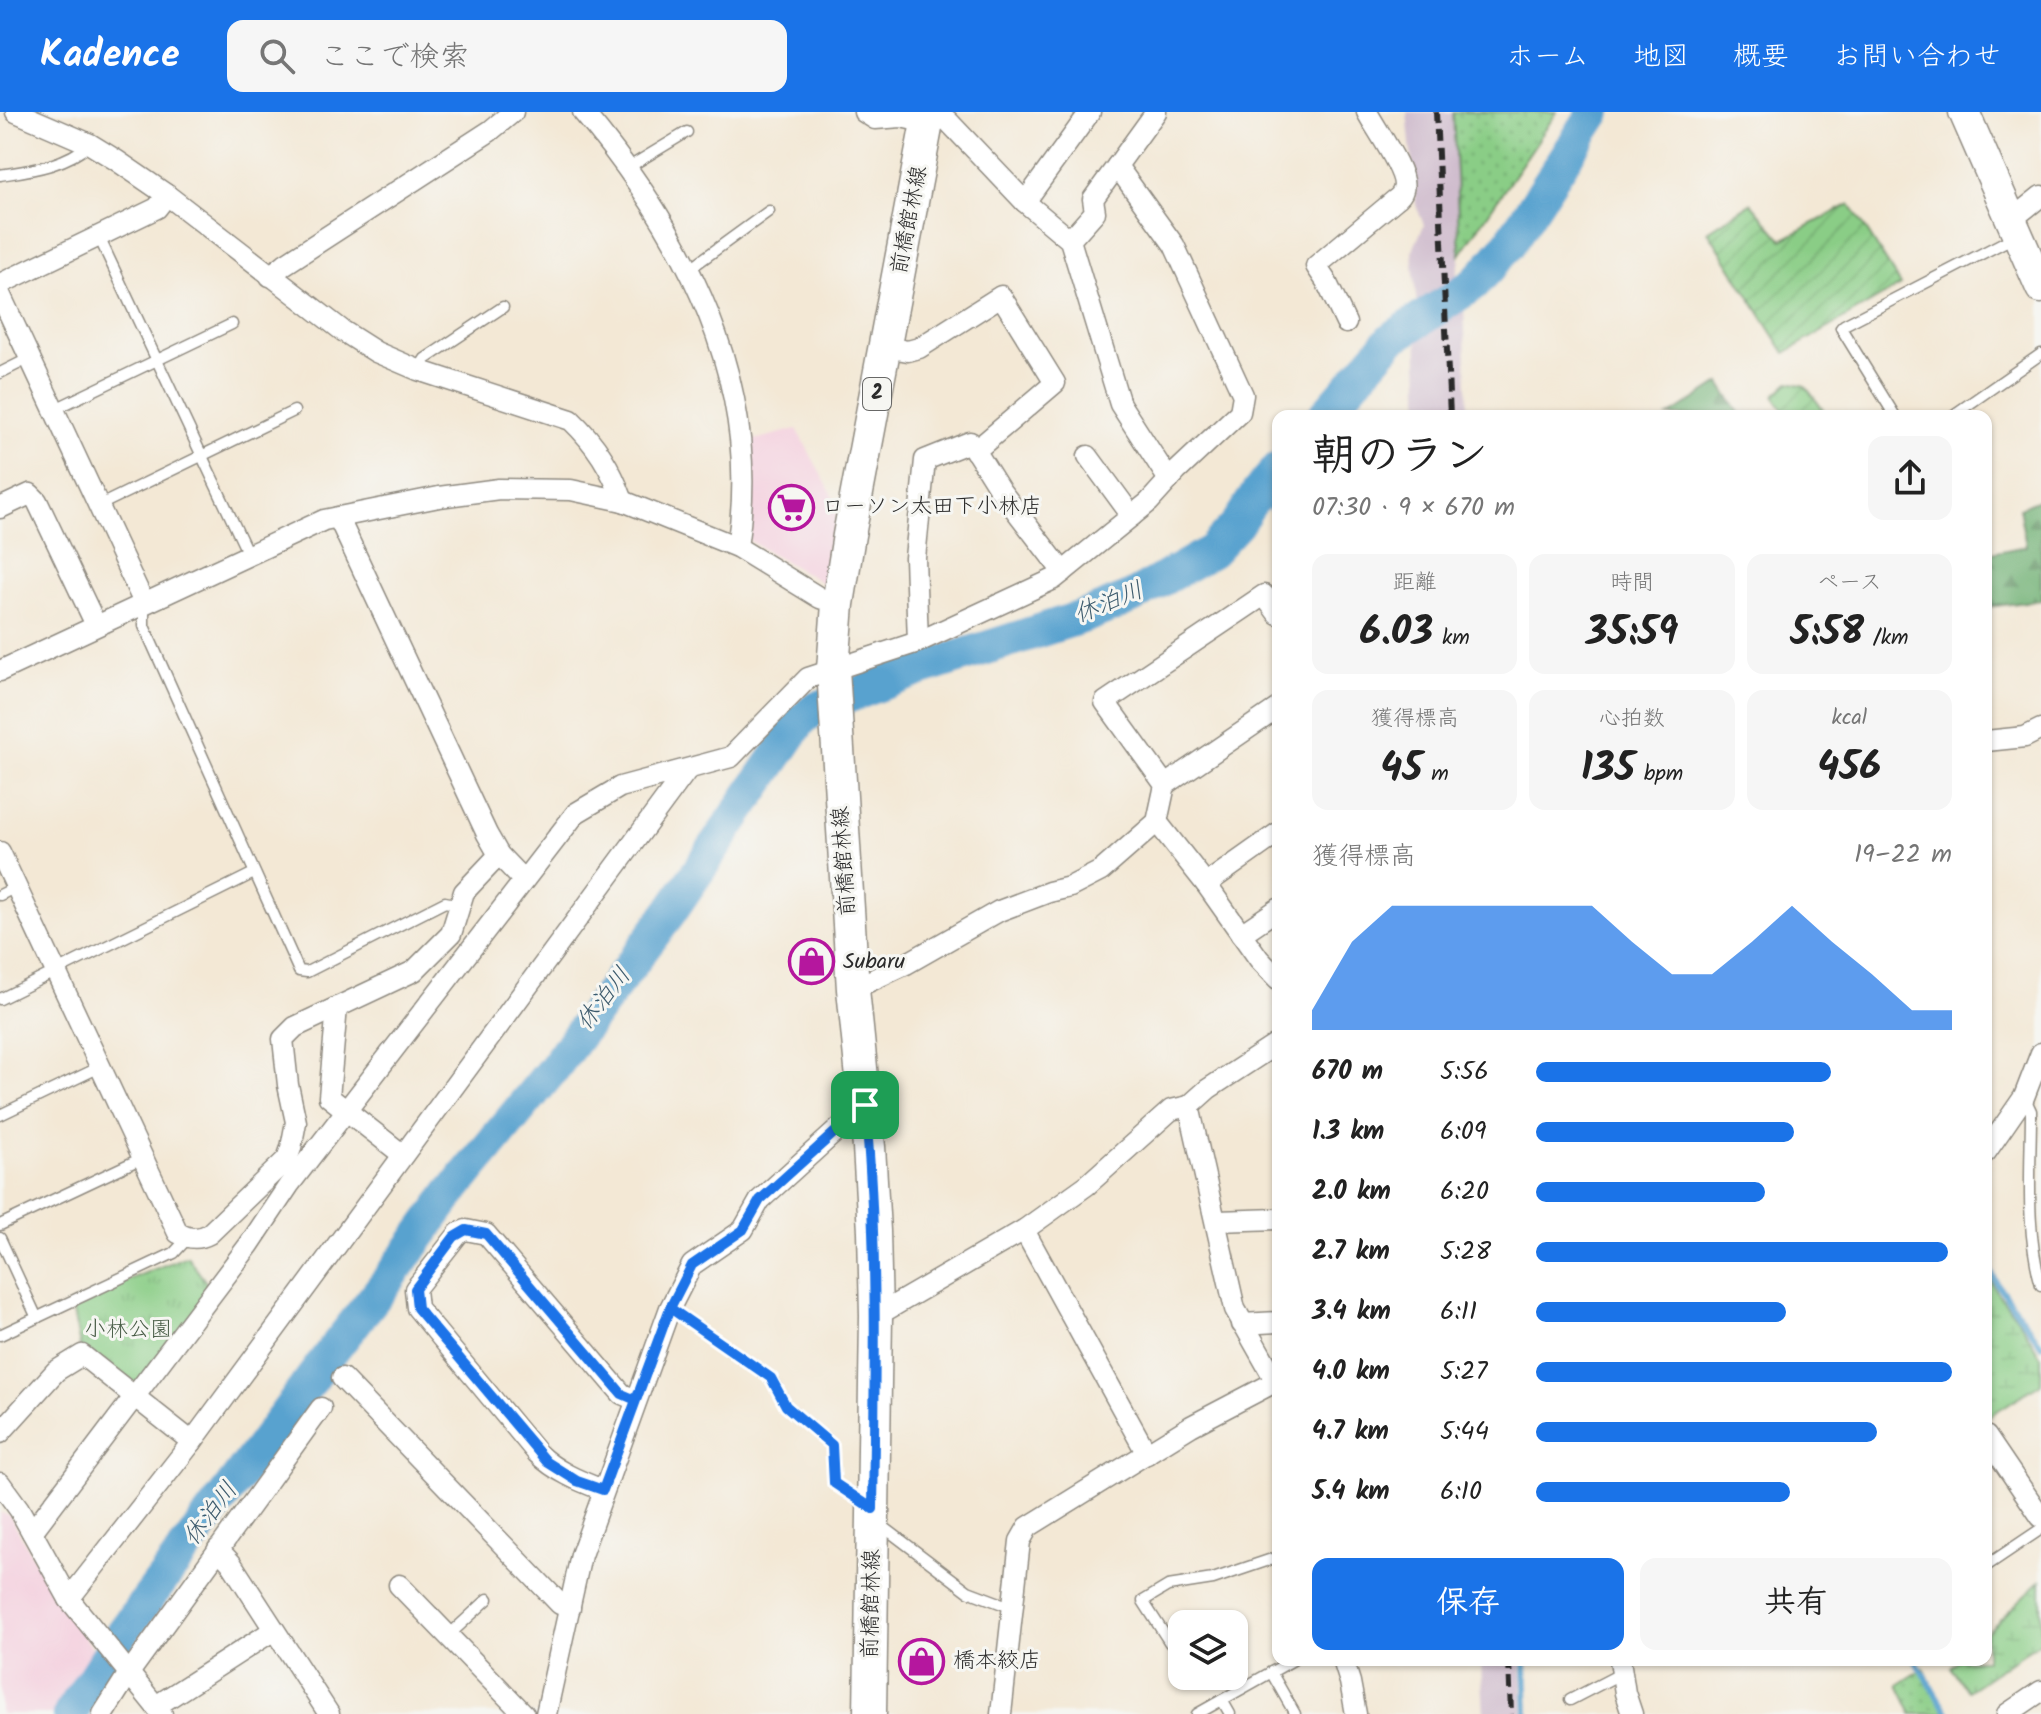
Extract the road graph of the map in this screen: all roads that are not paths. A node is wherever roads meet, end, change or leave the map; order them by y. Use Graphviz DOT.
graph roads {
  1 [pos="16,112"];
  2 [pos="513,112"];
  3 [pos="583,112"];
  4 [pos="864,112"];
  5 [pos="1156,112"];
  6 [pos="1367,112"];
  7 [pos="1964,112"];
  8 [pos="1088,113"];
  9 [pos="931,116"];
  10 [pos="687,132"];
  11 [pos="90,144"];
  12 [pos="1117,166"];
  13 [pos="629,167"];
  14 [pos="0,175"];
  15 [pos="167,195"];
  16 [pos="2041,196"];
  17 [pos="1025,202"];
  18 [pos="769,211"];
  19 [pos="2014,228"];
  20 [pos="99,237"];
  21 [pos="1070,240"];
  22 [pos="688,270"];
  23 [pos="270,276"];
  24 [pos="0,284"];
  25 [pos="2041,288"];
  26 [pos="0,294"];
  27 [pos="503,307"];
  28 [pos="1346,323"];
  29 [pos="232,324"];
  30 [pos="886,347"];
  31 [pos="2041,354"];
  32 [pos="28,359"];
  33 [pos="155,361"];
  34 [pos="418,370"];
  35 [pos="0,373"];
  36 [pos="53,410"];
  37 [pos="1891,410"];
  38 [pos="1961,410"];
  39 [pos="294,411"];
  40 [pos="975,451"];
  41 [pos="202,456"];
  42 [pos="1088,456"];
  43 [pos="1169,480"];
  44 [pos="623,501"];
  45 [pos="98,506"];
  46 [pos="0,508"];
  47 [pos="1132,516"];
  48 [pos="338,517"];
  49 [pos="737,547"];
  50 [pos="248,554"];
  51 [pos="1063,572"];
  52 [pos="144,603"];
  53 [pos="838,604"];
  54 [pos="1272,606"];
  55 [pos="96,625"];
  56 [pos="918,642"];
  57 [pos="0,671"];
  58 [pos="834,684"];
  59 [pos="1272,712"];
  60 [pos="2041,729"];
  61 [pos="1992,740"];
  62 [pos="687,770"];
  63 [pos="1165,785"];
  64 [pos="1157,822"];
  65 [pos="1272,837"];
  66 [pos="0,852"];
  67 [pos="499,855"];
  68 [pos="254,873"];
  69 [pos="523,880"];
  70 [pos="1206,884"];
  71 [pos="8,891"];
  72 [pos="460,905"];
  73 [pos="1272,913"];
  74 [pos="1241,934"];
  75 [pos="54,972"];
  76 [pos="1272,973"];
  77 [pos="853,989"];
  78 [pos="0,999"];
  79 [pos="337,1007"];
  80 [pos="1272,1047"];
  81 [pos="2041,1053"];
  82 [pos="100,1067"];
  83 [pos="2024,1097"];
  84 [pos="865,1105"];
  85 [pos="1189,1106"];
  86 [pos="346,1112"];
  87 [pos="0,1115"];
  88 [pos="1992,1143"];
  89 [pos="403,1155"];
  90 [pos="142,1158"];
  91 [pos="1272,1219"];
  92 [pos="1217,1221"];
  93 [pos="0,1225"];
  94 [pos="1024,1230"];
  95 [pos="0,1238"];
  96 [pos="187,1239"];
  97 [pos="2041,1285"];
  98 [pos="670,1308"];
  99 [pos="876,1316"];
  100 [pos="37,1318"];
  101 [pos="1272,1322"];
  102 [pos="1242,1324"];
  103 [pos="0,1335"];
  104 [pos="1272,1375"];
  105 [pos="342,1378"];
  106 [pos="1272,1386"];
  107 [pos="135,1396"];
  108 [pos="636,1400"];
  109 [pos="321,1408"];
  110 [pos="0,1433"];
  111 [pos="192,1442"];
  112 [pos="1992,1451"];
  113 [pos="1147,1454"];
  114 [pos="1,1485"];
  115 [pos="603,1490"];
  116 [pos="873,1514"];
  117 [pos="2041,1517"];
  118 [pos="2041,1529"];
  119 [pos="32,1532"];
  120 [pos="218,1549"];
  121 [pos="1272,1559"];
  122 [pos="1992,1562"];
  123 [pos="399,1585"];
  124 [pos="69,1599"];
  125 [pos="488,1599"];
  126 [pos="570,1608"];
  127 [pos="1013,1608"];
  128 [pos="274,1630"];
  129 [pos="448,1636"];
  130 [pos="1168,1640"];
  131 [pos="1282,1666"];
  132 [pos="1345,1666"];
  133 [pos="1621,1666"];
  134 [pos="124,1667"];
  135 [pos="1271,1672"];
  136 [pos="2041,1691"];
  137 [pos="1222,1700"];
  138 [pos="1570,1700"];
  139 [pos="159,1710"];
  140 [pos="321,1711"];
  141 [pos="103,1714"];
  142 [pos="524,1714"];
  143 [pos="546,1714"];
  144 [pos="870,1714"];
  145 [pos="1001,1714"];
  146 [pos="1197,1714"];
  147 [pos="1230,1714"];
  148 [pos="1295,1714"];
  149 [pos="1356,1714"];
  150 [pos="1632,1714"];
  151 [pos="2007,1714"];
  1 -- 11 [label="street"];
  2 -- 23 [label="street"];
  3 -- 13 [label="street"];
  4 -- 9 [label="street"];
  5 -- 12 [label="street"];
  6 -- 28 [label="street"];
  7 -- 19 [label="main road"];
  8 -- 17 [label="street"];
  9 -- 17 [label="street"];
  9 -- 30 [label="main road, 前橋館林線 / 2"];
  10 -- 13 [label="lane"];
  11 -- 14 [label="lane"];
  11 -- 15 [label="street"];
  12 -- 21 [label="street"];
  12 -- 43 [label="street"];
  13 -- 22 [label="street"];
  15 -- 20 [label="street"];
  15 -- 23 [label="street"];
  16 -- 19 [label="street"];
  17 -- 21 [label="street"];
  18 -- 22 [label="lane"];
  19 -- 25 [label="main road"];
  19 -- 37 [label="lane"];
  20 -- 24 [label="street"];
  20 -- 33 [label="lane"];
  21 -- 43 [label="street"];
  22 -- 49 [label="street"];
  23 -- 34 [label="street"];
  26 -- 32 [label="street"];
  27 -- 34 [label="lane"];
  29 -- 33 [label="lane"];
  30 -- 40 [label="street"];
  30 -- 53 [label="main road, 前橋館林線 / 2"];
  31 -- 38 [label="lane"];
  32 -- 35 [label="lane"];
  32 -- 36 [label="street"];
  33 -- 36 [label="lane"];
  33 -- 41 [label="lane"];
  34 -- 44 [label="street"];
  36 -- 45 [label="street"];
  39 -- 41 [label="lane"];
  40 -- 51 [label="street"];
  40 -- 56 [label="street"];
  41 -- 45 [label="lane"];
  41 -- 50 [label="lane"];
  42 -- 47 [label="street"];
  43 -- 47 [label="street"];
  44 -- 48 [label="street"];
  44 -- 49 [label="street"];
  45 -- 52 [label="street"];
  46 -- 55 [label="street"];
  47 -- 51 [label="street"];
  48 -- 50 [label="street"];
  48 -- 67 [label="street"];
  49 -- 53 [label="street"];
  50 -- 52 [label="street"];
  51 -- 56 [label="street"];
  52 -- 55 [label="street"];
  52 -- 68 [label="lane"];
  53 -- 58 [label="main road, 前橋館林線 / 2"];
  54 -- 63 [label="street"];
  55 -- 57 [label="street"];
  56 -- 58 [label="street"];
  58 -- 62 [label="street"];
  58 -- 77 [label="main road, 前橋館林線 / 2"];
  59 -- 63 [label="street"];
  60 -- 61 [label="street"];
  62 -- 69 [label="street"];
  62 -- 89 [label="street"];
  63 -- 64 [label="street"];
  64 -- 70 [label="street"];
  64 -- 77 [label="street"];
  65 -- 70 [label="street"];
  66 -- 71 [label="street"];
  67 -- 69 [label="street"];
  67 -- 72 [label="street"];
  68 -- 72 [label="lane"];
  68 -- 75 [label="lane"];
  69 -- 86 [label="street"];
  70 -- 74 [label="street"];
  71 -- 75 [label="street"];
  72 -- 79 [label="street"];
  73 -- 74 [label="street"];
  74 -- 76 [label="street"];
  75 -- 78 [label="lane"];
  75 -- 82 [label="street"];
  77 -- 84 [label="main road, 前橋館林線 / 2"];
  79 -- 86 [label="street"];
  79 -- 96 [label="street"];
  80 -- 85 [label="street"];
  81 -- 83 [label="street"];
  82 -- 87 [label="lane"];
  82 -- 90 [label="street"];
  83 -- 88 [label="street"];
  83 -- 97 [label="lane"];
  84 -- 98 [label="street"];
  84 -- 99 [label="main road, 前橋館林線 / 2"];
  85 -- 92 [label="street"];
  85 -- 94 [label="street"];
  86 -- 89 [label="street"];
  86 -- 107 [label="street"];
  89 -- 111 [label="street"];
  90 -- 93 [label="lane"];
  90 -- 96 [label="street"];
  91 -- 92 [label="street"];
  92 -- 102 [label="street"];
  94 -- 99 [label="street"];
  94 -- 113 [label="street"];
  95 -- 100 [label="lane"];
  96 -- 100 [label="lane"];
  98 -- 108 [label="street"];
  98 -- 116 [label="lane"];
  99 -- 116 [label="main road, 前橋館林線 / 2"];
  100 -- 103 [label="lane"];
  101 -- 102 [label="street"];
  102 -- 104 [label="street"];
  105 -- 126 [label="street"];
  106 -- 113 [label="street"];
  107 -- 110 [label="street"];
  107 -- 111 [label="street"];
  107 -- 119 [label="street"];
  108 -- 115 [label="street"];
  108 -- 115 [label="street"];
  109 -- 120 [label="street"];
  111 -- 124 [label="street"];
  112 -- 117 [label="street"];
  113 -- 127 [label="street"];
  114 -- 119 [label="street"];
  115 -- 126 [label="street"];
  116 -- 127 [label="lane"];
  116 -- 144 [label="main road, 前橋館林線 / 2"];
  118 -- 122 [label="lane"];
  119 -- 124 [label="street"];
  120 -- 128 [label="street"];
  120 -- 134 [label="street"];
  121 -- 130 [label="lane"];
  123 -- 129 [label="street"];
  124 -- 134 [label="street"];
  125 -- 129 [label="lane"];
  126 -- 143 [label="street"];
  127 -- 145 [label="street"];
  128 -- 139 [label="street"];
  128 -- 140 [label="street"];
  129 -- 142 [label="street"];
  131 -- 135 [label="lane"];
  132 -- 149 [label="street"];
  133 -- 138 [label="lane"];
  133 -- 150 [label="street"];
  134 -- 139 [label="street"];
  134 -- 141 [label="street"];
  135 -- 137 [label="lane"];
  135 -- 148 [label="lane"];
  136 -- 151 [label="street"];
  137 -- 146 [label="lane"];
  137 -- 147 [label="lane"];
}
